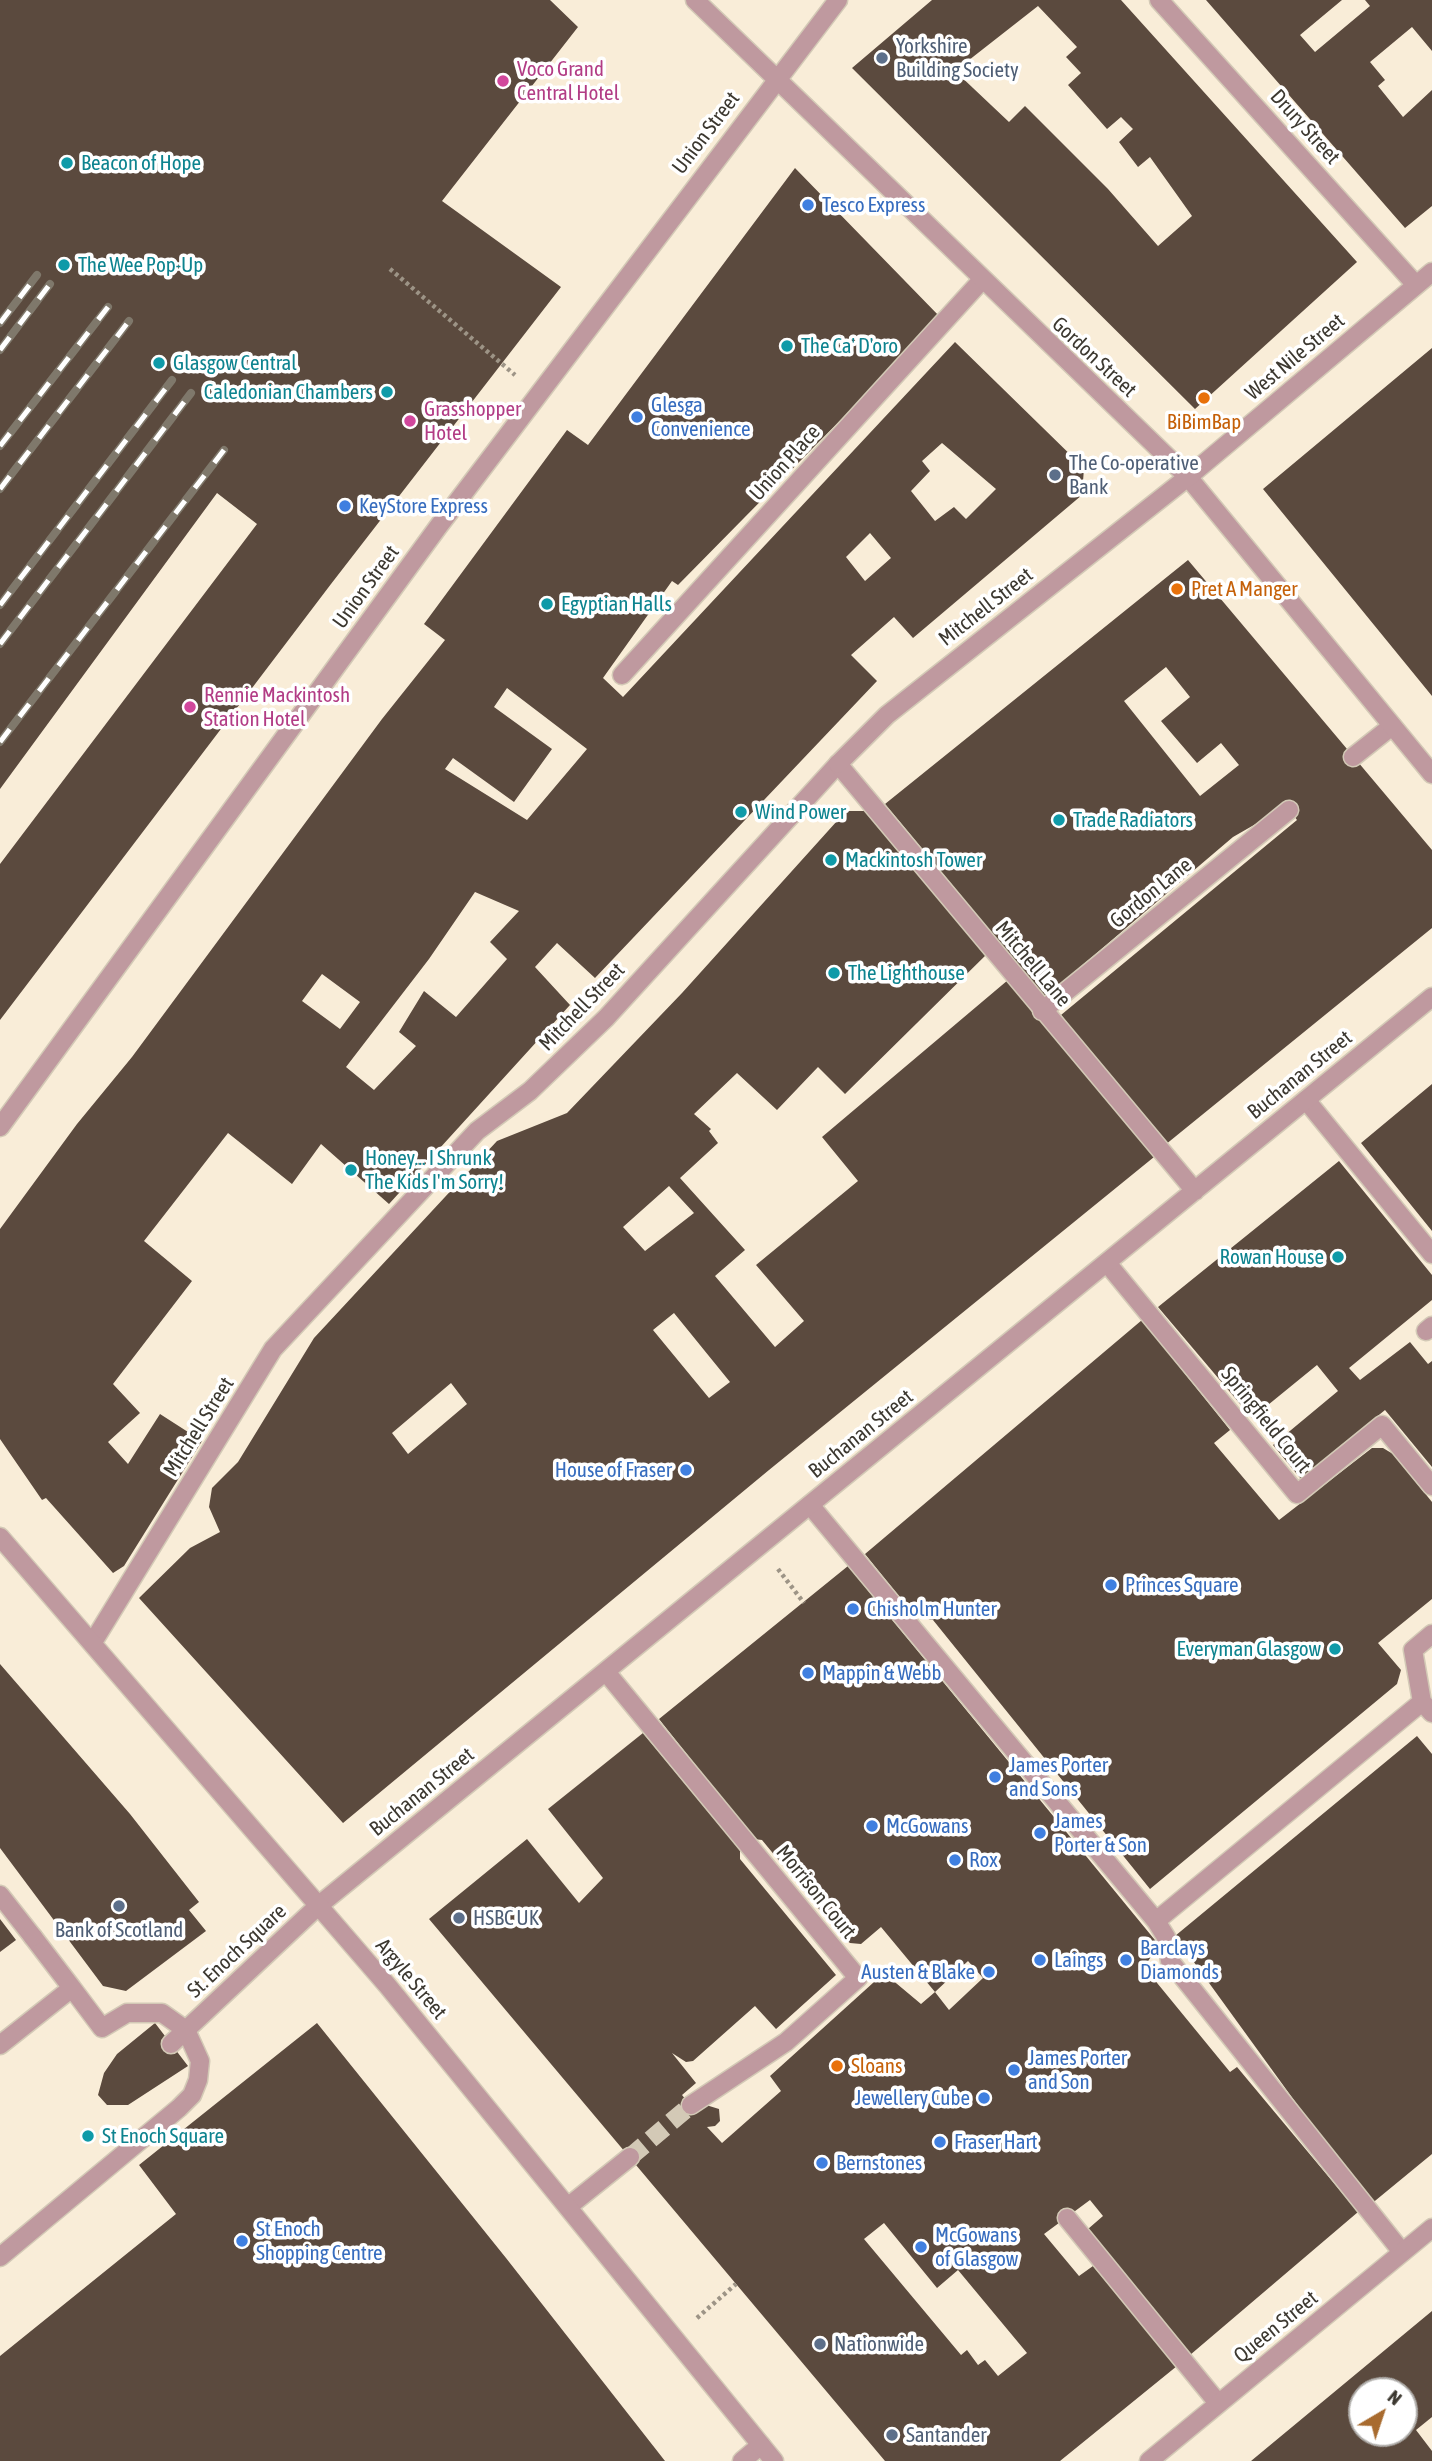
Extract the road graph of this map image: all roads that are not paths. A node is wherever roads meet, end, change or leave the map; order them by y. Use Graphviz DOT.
graph roads {
  1 [pos="695,0"];
  2 [pos="838,0"];
  3 [pos="1159,0"];
  4 [pos="775,79"];
  5 [pos="1432,272"];
  6 [pos="981,281"];
  7 [pos="1416,285"];
  8 [pos="1188,477"];
  9 [pos="622,676"];
  10 [pos="1392,726"];
  11 [pos="1353,757"];
  12 [pos="838,764"];
  13 [pos="1432,775"];
  14 [pos="1289,810"];
  15 [pos="1432,997"];
  16 [pos="1042,1011"];
  17 [pos="1306,1100"];
  18 [pos="0,1128"];
  19 [pos="1195,1191"];
  20 [pos="1432,1254"];
  21 [pos="1107,1263"];
  22 [pos="1432,1486"];
  23 [pos="810,1505"];
  24 [pos="0,1536"];
  25 [pos="1432,1634"];
  26 [pos="93,1642"];
  27 [pos="606,1672"];
  28 [pos="1427,1708"];
  29 [pos="0,1895"];
  30 [pos="318,1906"];
  31 [pos="1156,1920"];
  32 [pos="72,1988"];
  33 [pos="186,2030"];
  34 [pos="171,2044"];
  35 [pos="0,2045"];
  36 [pos="691,2105"];
  37 [pos="630,2157"];
  38 [pos="569,2206"];
  39 [pos="1067,2218"];
  40 [pos="1432,2228"];
  41 [pos="1402,2252"];
  42 [pos="0,2257"];
  43 [pos="1218,2403"];
  44 [pos="761,2445"];
  45 [pos="742,2461"];
  46 [pos="774,2461"];
  47 [pos="1149,2461"];
  1 -- 4 [label="street, Gordon Street"];
  2 -- 4 [label="street, Union Street"];
  3 -- 7 [label="street, Drury Street"];
  4 -- 6 [label="street, Gordon Street"];
  4 -- 18 [label="street, Union Street"];
  5 -- 7 [label="street, West Nile Street"];
  6 -- 8 [label="street, Gordon Street"];
  6 -- 9 [label="street, Union Place"];
  7 -- 8 [label="street, West Nile Street"];
  8 -- 10 [label="street, Gordon Street"];
  8 -- 12 [label="street, Mitchell Street"];
  10 -- 11 [label="street"];
  10 -- 13 [label="street, Gordon Street"];
  12 -- 16 [label="street, Mitchell Lane"];
  12 -- 26 [label="street, Mitchell Street"];
  14 -- 16 [label="street, Gordon Lane"];
  15 -- 17 [label="street, Buchanan Street"];
  16 -- 19 [label="street, Mitchell Lane"];
  17 -- 19 [label="street, Buchanan Street"];
  17 -- 20 [label="street"];
  19 -- 21 [label="street, Buchanan Street"];
  21 -- 22 [label="street, Springfield Court"];
  21 -- 23 [label="street, Buchanan Street"];
  23 -- 27 [label="street, Buchanan Street"];
  23 -- 31 [label="street"];
  24 -- 26 [label="street, Argyle Street"];
  25 -- 28 [label="street"];
  26 -- 30 [label="street, Argyle Street"];
  27 -- 30 [label="street, Buchanan Street"];
  27 -- 36 [label="street, Morrison Court"];
  28 -- 31 [label="street"];
  29 -- 32 [label="street"];
  30 -- 33 [label="street, St. Enoch Square"];
  30 -- 38 [label="street, Argyle Street"];
  31 -- 41 [label="street"];
  32 -- 33 [label="street, St. Enoch Square"];
  32 -- 35 [label="street"];
  33 -- 34 [label="street, St. Enoch Square"];
  33 -- 42 [label="street, St. Enoch Square"];
  37 -- 38 [label="street"];
  38 -- 44 [label="street, Argyle Street"];
  39 -- 43 [label="street"];
  40 -- 41 [label="street, Queen Street"];
  41 -- 43 [label="street, Queen Street"];
  43 -- 47 [label="street, Queen Street"];
  44 -- 45 [label="street"];
  44 -- 46 [label="street, Argyle Street"];
}
